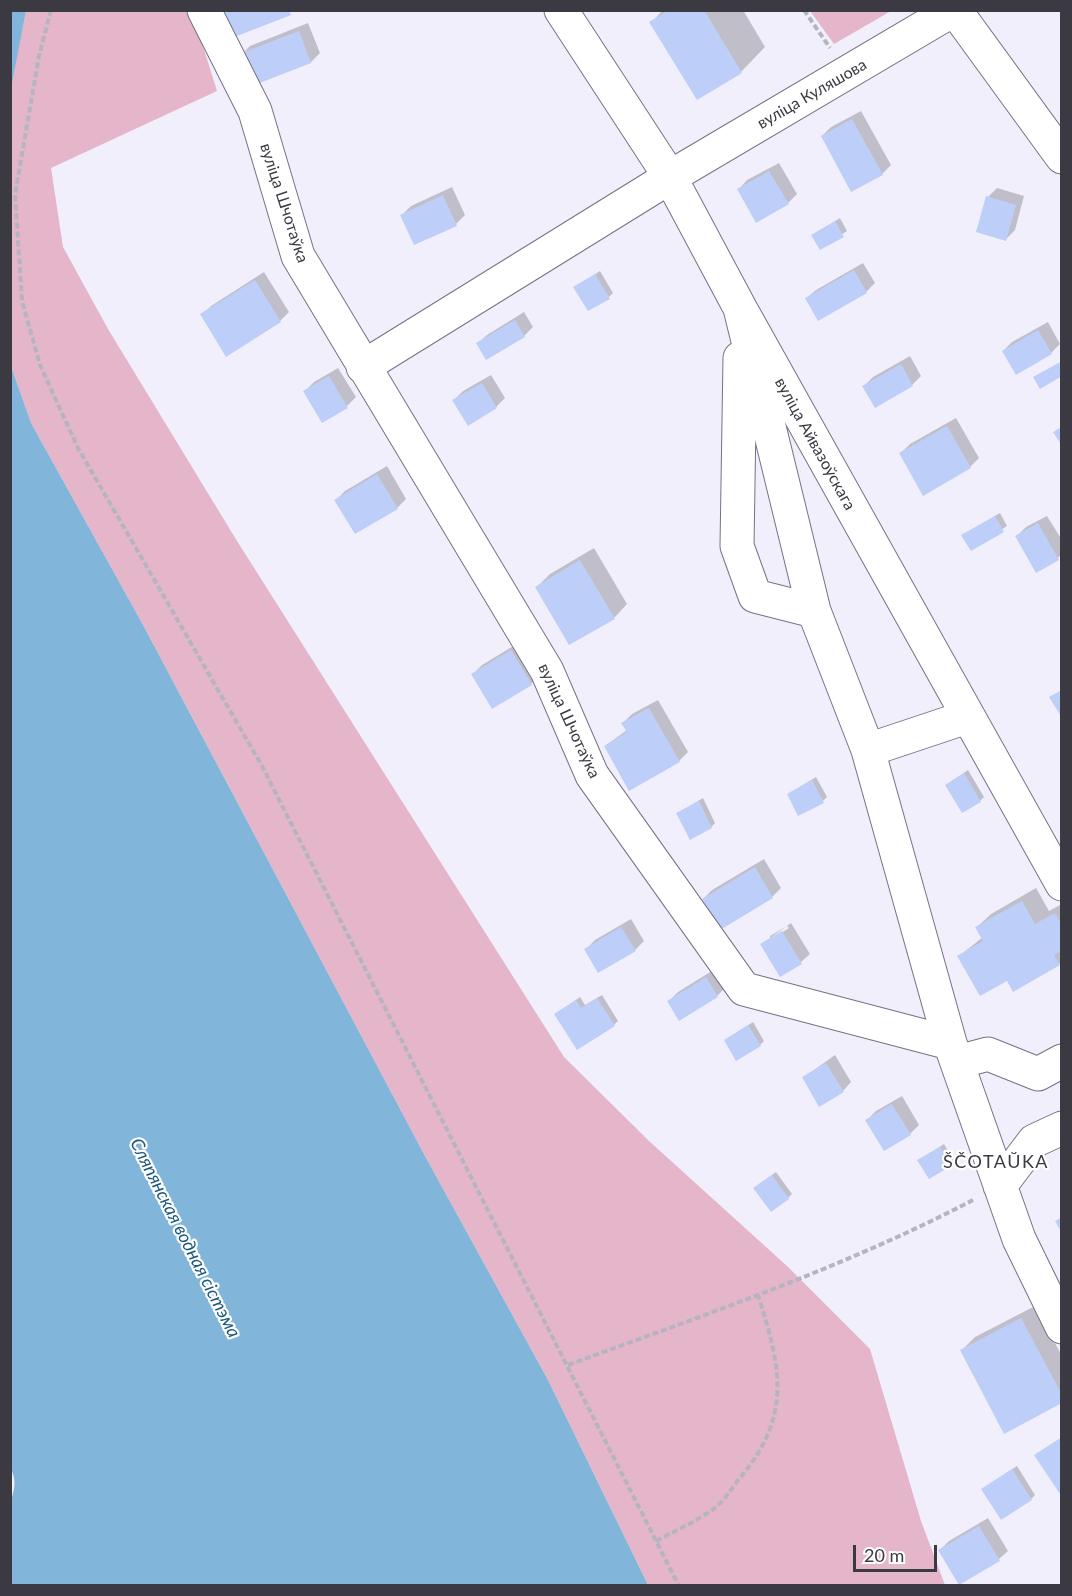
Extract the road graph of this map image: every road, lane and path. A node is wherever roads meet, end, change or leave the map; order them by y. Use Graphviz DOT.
graph roads {
  1 [pos="51,10"];
  2 [pos="204,10"];
  3 [pos="804,10"];
  4 [pos="954,10"];
  5 [pos="574,15"];
  6 [pos="832,51"];
  7 [pos="1062,157"];
  8 [pos="670,177"];
  9 [pos="740,308"];
  10 [pos="363,367"];
  11 [pos="814,611"];
  12 [pos="967,717"];
  13 [pos="868,750"];
  14 [pos="1062,884"];
  15 [pos="953,1053"];
  16 [pos="1062,1061"];
  17 [pos="1062,1128"];
  18 [pos="1000,1186"];
  19 [pos="758,1295"];
  20 [pos="1062,1327"];
  21 [pos="568,1365"];
  22 [pos="656,1541"];
  23 [pos="679,1586"];
  1 -- 21 [label="path"];
  2 -- 10 [label="street, вуліца Шчотаўка"];
  3 -- 6 [label="path"];
  4 -- 7 [label="street"];
  4 -- 8 [label="street, вуліца Куляшова"];
  5 -- 8 [label="street, вуліца Айвазоўскага"];
  8 -- 9 [label="street, вуліца Айвазоўскага"];
  8 -- 10 [label="street, вуліца Куляшова"];
  9 -- 11 [label="street"];
  9 -- 11 [label="street"];
  9 -- 12 [label="street, вуліца Айвазоўскага"];
  10 -- 15 [label="street, вуліца Шчотаўка"];
  11 -- 13 [label="street"];
  12 -- 13 [label="street"];
  12 -- 14 [label="street, вуліца Айвазоўскага"];
  13 -- 15 [label="street"];
  15 -- 16 [label="street"];
  15 -- 18 [label="street"];
  17 -- 18 [label="street"];
  18 -- 19 [label="path"];
  18 -- 20 [label="street"];
  19 -- 21 [label="path"];
  19 -- 22 [label="path"];
  21 -- 22 [label="path"];
  22 -- 23 [label="path"];
}
